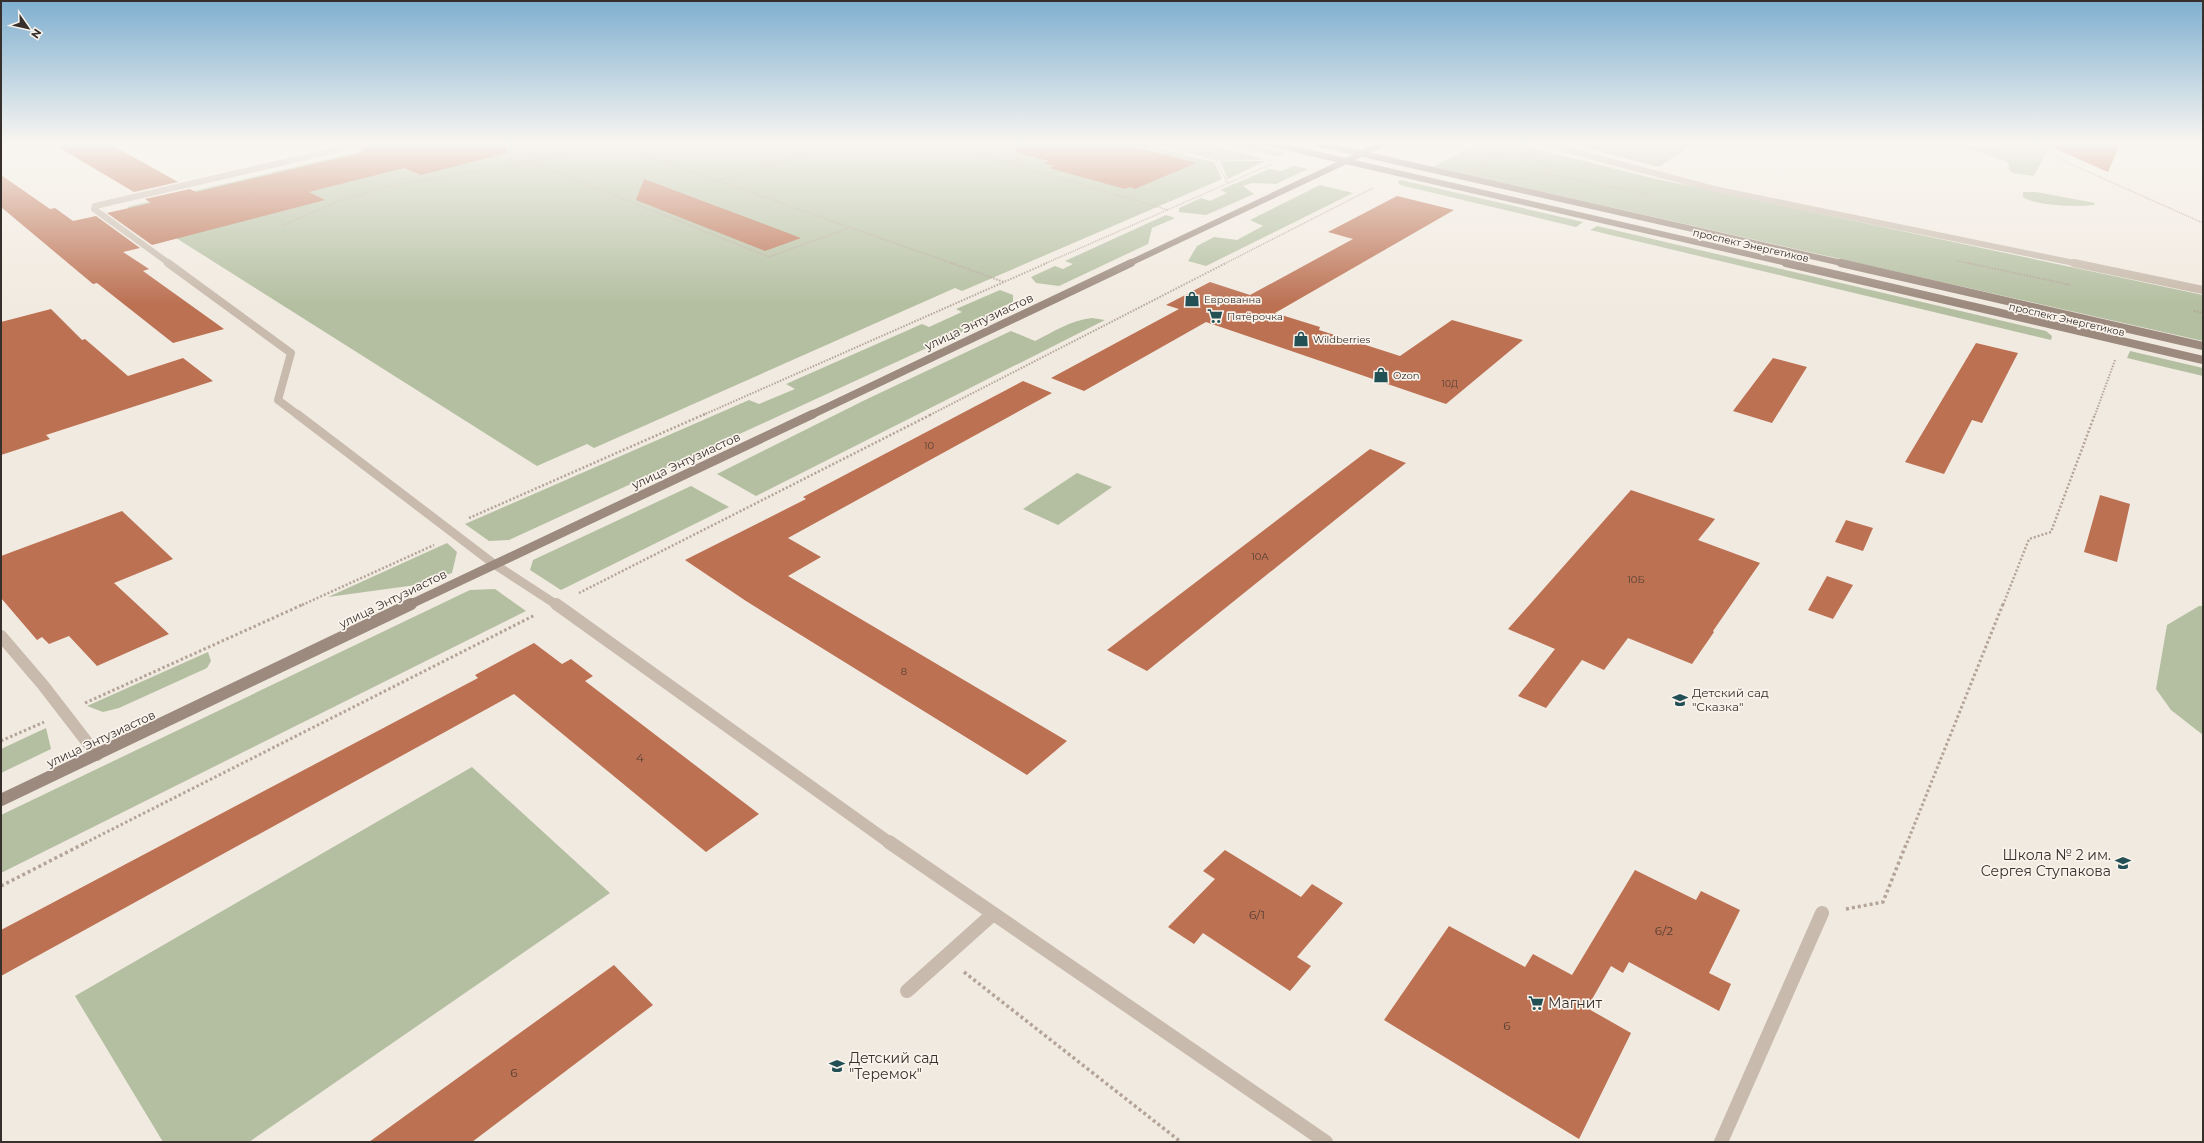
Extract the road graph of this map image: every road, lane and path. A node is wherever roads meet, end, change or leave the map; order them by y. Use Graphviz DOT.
graph roads {
  1 [pos="132,197"];
  2 [pos="351,197"];
  3 [pos="619,197"];
  4 [pos="764,197"];
  5 [pos="1125,197"];
  6 [pos="1197,197"];
  7 [pos="1269,197"];
  8 [pos="1356,197"];
  9 [pos="1502,197"];
  10 [pos="1553,197"];
  11 [pos="1754,197"];
  12 [pos="2145,197"];
  13 [pos="1168,210"];
  14 [pos="2203,223"];
  15 [pos="282,226"];
  16 [pos="850,227"];
  17 [pos="1004,282"];
  18 [pos="2203,290"];
  19 [pos="2120,341"];
  20 [pos="2203,346"];
  21 [pos="2203,360"];
  22 [pos="445,528"];
  23 [pos="454,536"];
  24 [pos="494,564"];
  25 [pos="556,604"];
  26 [pos="1,636"];
  27 [pos="64,712"];
  28 [pos="1,741"];
  29 [pos="97,755"];
  30 [pos="1,800"];
  31 [pos="1,886"];
  32 [pos="1822,913"];
  33 [pos="993,914"];
  34 [pos="944,957"];
  35 [pos="907,991"];
  36 [pos="1181,1142"];
  37 [pos="1326,1142"];
  38 [pos="1721,1142"];
  1 -- 22 [label="street"];
  2 -- 15 [label="path"];
  3 -- 16 [label="path"];
  4 -- 16 [label="path"];
  5 -- 13 [label="path"];
  6 -- 13 [label="path"];
  7 -- 24 [label="main road, улица Энтузиастов"];
  8 -- 25 [label="path"];
  9 -- 19 [label="main road, проспект Энергетиков"];
  10 -- 20 [label="main road, проспект Энергетиков"];
  11 -- 18 [label="street"];
  12 -- 14 [label="path"];
  13 -- 17 [label="path"];
  16 -- 17 [label="path"];
  17 -- 22 [label="path"];
  19 -- 21 [label="main road, проспект Энергетиков"];
  19 -- 32 [label="path"];
  22 -- 23 [label="street"];
  23 -- 24 [label="street"];
  23 -- 27 [label="path"];
  24 -- 25 [label="street"];
  24 -- 29 [label="main road, улица Энтузиастов"];
  25 -- 31 [label="path"];
  25 -- 33 [label="street"];
  26 -- 27 [label="street"];
  27 -- 28 [label="path"];
  27 -- 29 [label="street"];
  29 -- 30 [label="main road, улица Энтузиастов"];
  32 -- 38 [label="street"];
  33 -- 34 [label="street"];
  33 -- 37 [label="street"];
  34 -- 35 [label="street"];
  34 -- 36 [label="path"];
}
